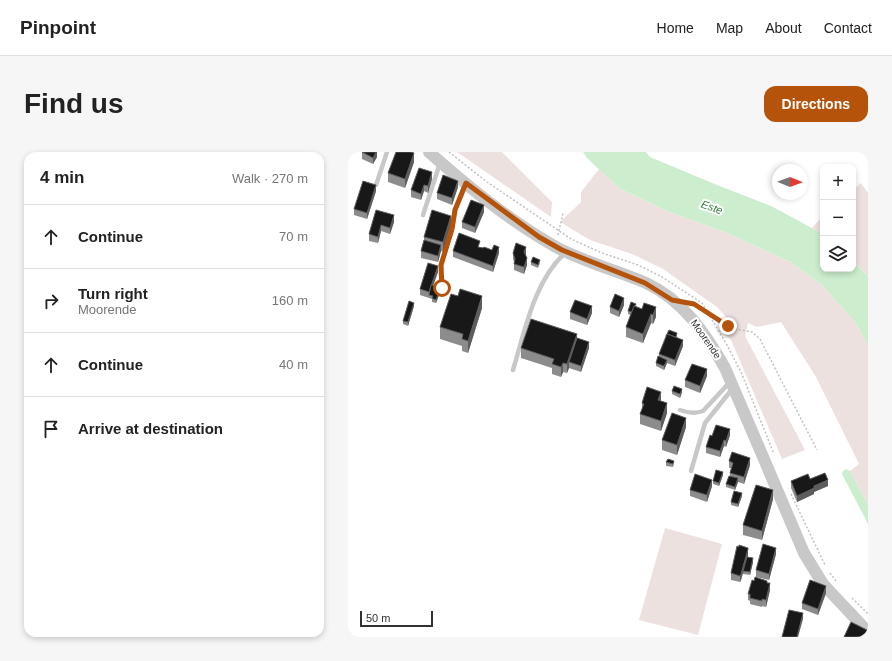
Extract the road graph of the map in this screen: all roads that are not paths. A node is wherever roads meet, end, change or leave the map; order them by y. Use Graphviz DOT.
graph roads {
  1 [pos="387,152"];
  2 [pos="429,152"];
  3 [pos="440,162"];
  4 [pos="466,183"];
  5 [pos="376,185"];
  6 [pos="423,215"];
  7 [pos="561,249"];
  8 [pos="443,293"];
  9 [pos="513,370"];
  10 [pos="732,384"];
  11 [pos="680,410"];
  12 [pos="691,471"];
  13 [pos="868,632"];
  1 -- 5 [label="lane"];
  2 -- 3 [label="street, Moorende"];
  3 -- 4 [label="street, Moorende"];
  3 -- 6 [label="lane"];
  4 -- 7 [label="street, Moorende"];
  4 -- 8 [label="lane"];
  7 -- 9 [label="lane"];
  7 -- 10 [label="street, Moorende"];
  10 -- 11 [label="lane"];
  10 -- 12 [label="lane"];
  10 -- 13 [label="street, Moorende"];
}
